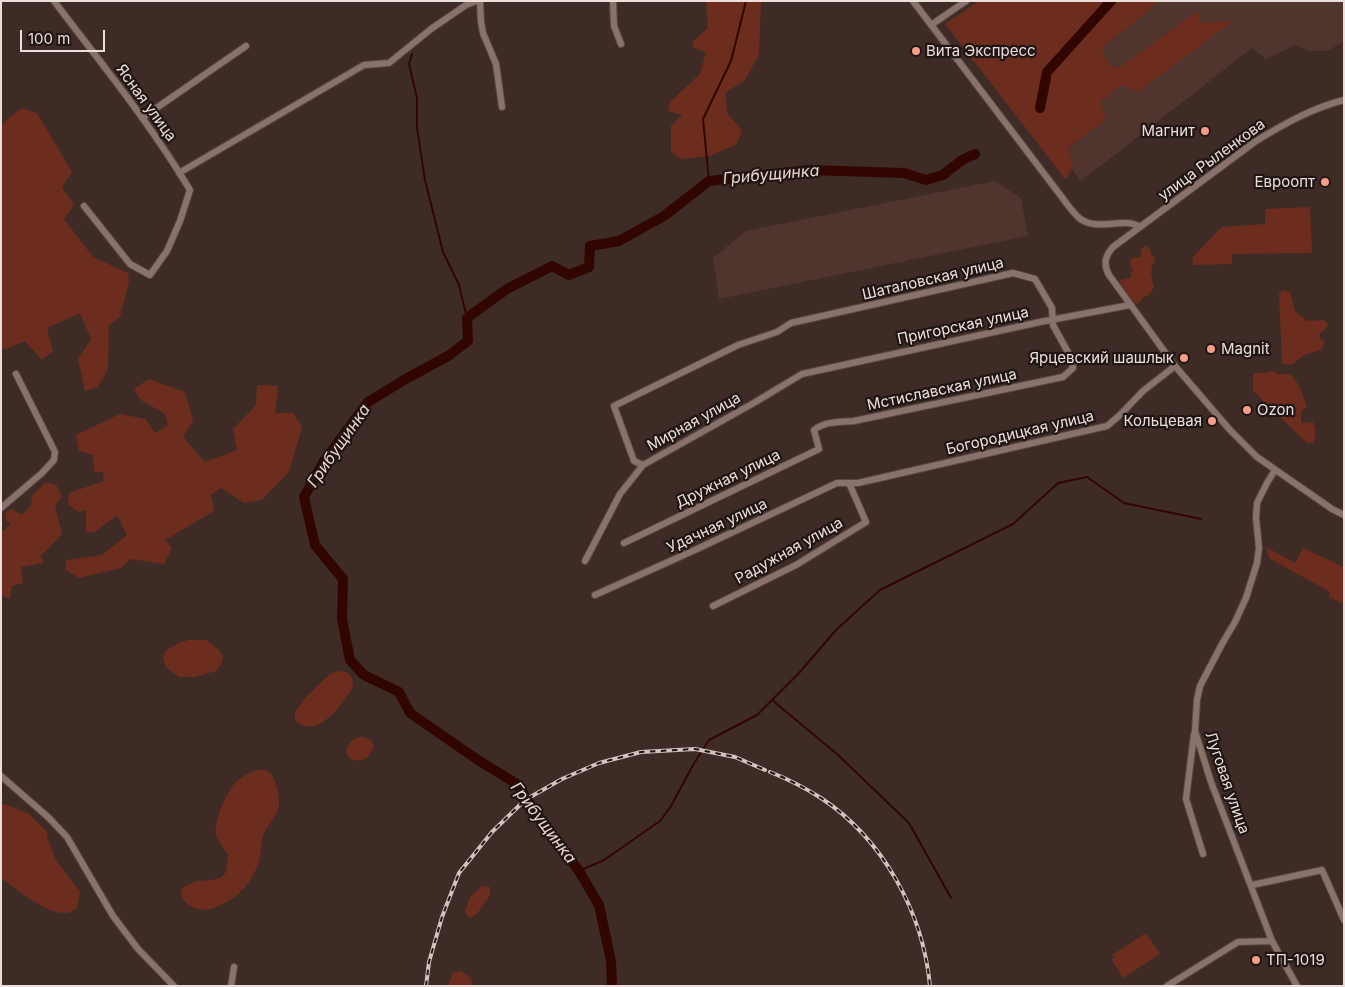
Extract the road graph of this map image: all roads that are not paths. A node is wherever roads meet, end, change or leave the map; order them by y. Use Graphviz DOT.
graph roads {
  1 [pos="54,1"];
  2 [pos="476,1"];
  3 [pos="480,1"];
  4 [pos="613,1"];
  5 [pos="913,1"];
  6 [pos="966,1"];
  7 [pos="932,24"];
  8 [pos="621,44"];
  9 [pos="246,46"];
  10 [pos="1344,100"];
  11 [pos="502,107"];
  12 [pos="142,118"];
  13 [pos="180,173"];
  14 [pos="84,206"];
  15 [pos="1140,227"];
  16 [pos="1130,305"];
  17 [pos="1053,319"];
  18 [pos="1175,366"];
  19 [pos="16,374"];
  20 [pos="802,374"];
  21 [pos="819,426"];
  22 [pos="643,465"];
  23 [pos="1275,470"];
  24 [pos="849,483"];
  25 [pos="1,508"];
  26 [pos="1344,515"];
  27 [pos="624,543"];
  28 [pos="585,561"];
  29 [pos="595,596"];
  30 [pos="713,606"];
  31 [pos="1195,730"];
  32 [pos="1,776"];
  33 [pos="1203,854"];
  34 [pos="1252,885"];
  35 [pos="1344,920"];
  36 [pos="1272,941"];
  37 [pos="234,966"];
  38 [pos="174,986"];
  39 [pos="231,986"];
  40 [pos="1167,986"];
  41 [pos="1297,986"];
  1 -- 12 [label="street, Ясная улица"];
  2 -- 13 [label="street"];
  3 -- 11 [label="street"];
  4 -- 8 [label="street"];
  5 -- 7 [label="street"];
  6 -- 7 [label="street"];
  7 -- 15 [label="street"];
  9 -- 12 [label="street"];
  10 -- 15 [label="street, улица Рыленкова"];
  12 -- 13 [label="street, Ясная улица"];
  13 -- 14 [label="street, Ясная улица"];
  15 -- 16 [label="street, улица Рыленкова"];
  16 -- 17 [label="street, Пригорская улица"];
  16 -- 18 [label="street"];
  17 -- 20 [label="street, Пригорская улица"];
  17 -- 21 [label="street, Мстиславская улица"];
  17 -- 22 [label="street, Шаталовская улица"];
  18 -- 23 [label="street"];
  18 -- 24 [label="street, Богородицкая улица"];
  19 -- 25 [label="street"];
  20 -- 22 [label="street, Мирная улица"];
  21 -- 27 [label="street, Дружная улица"];
  22 -- 28 [label="street, Мирная улица"];
  23 -- 26 [label="street"];
  23 -- 31 [label="street, Луговая улица"];
  24 -- 29 [label="street, Удачная улица"];
  24 -- 30 [label="street, Радужная улица"];
  31 -- 33 [label="street"];
  31 -- 34 [label="street, Луговая улица"];
  32 -- 38 [label="street"];
  34 -- 35 [label="street"];
  34 -- 36 [label="street, Луговая улица"];
  36 -- 40 [label="street"];
  36 -- 41 [label="street, Луговая улица"];
  37 -- 39 [label="street"];
}
